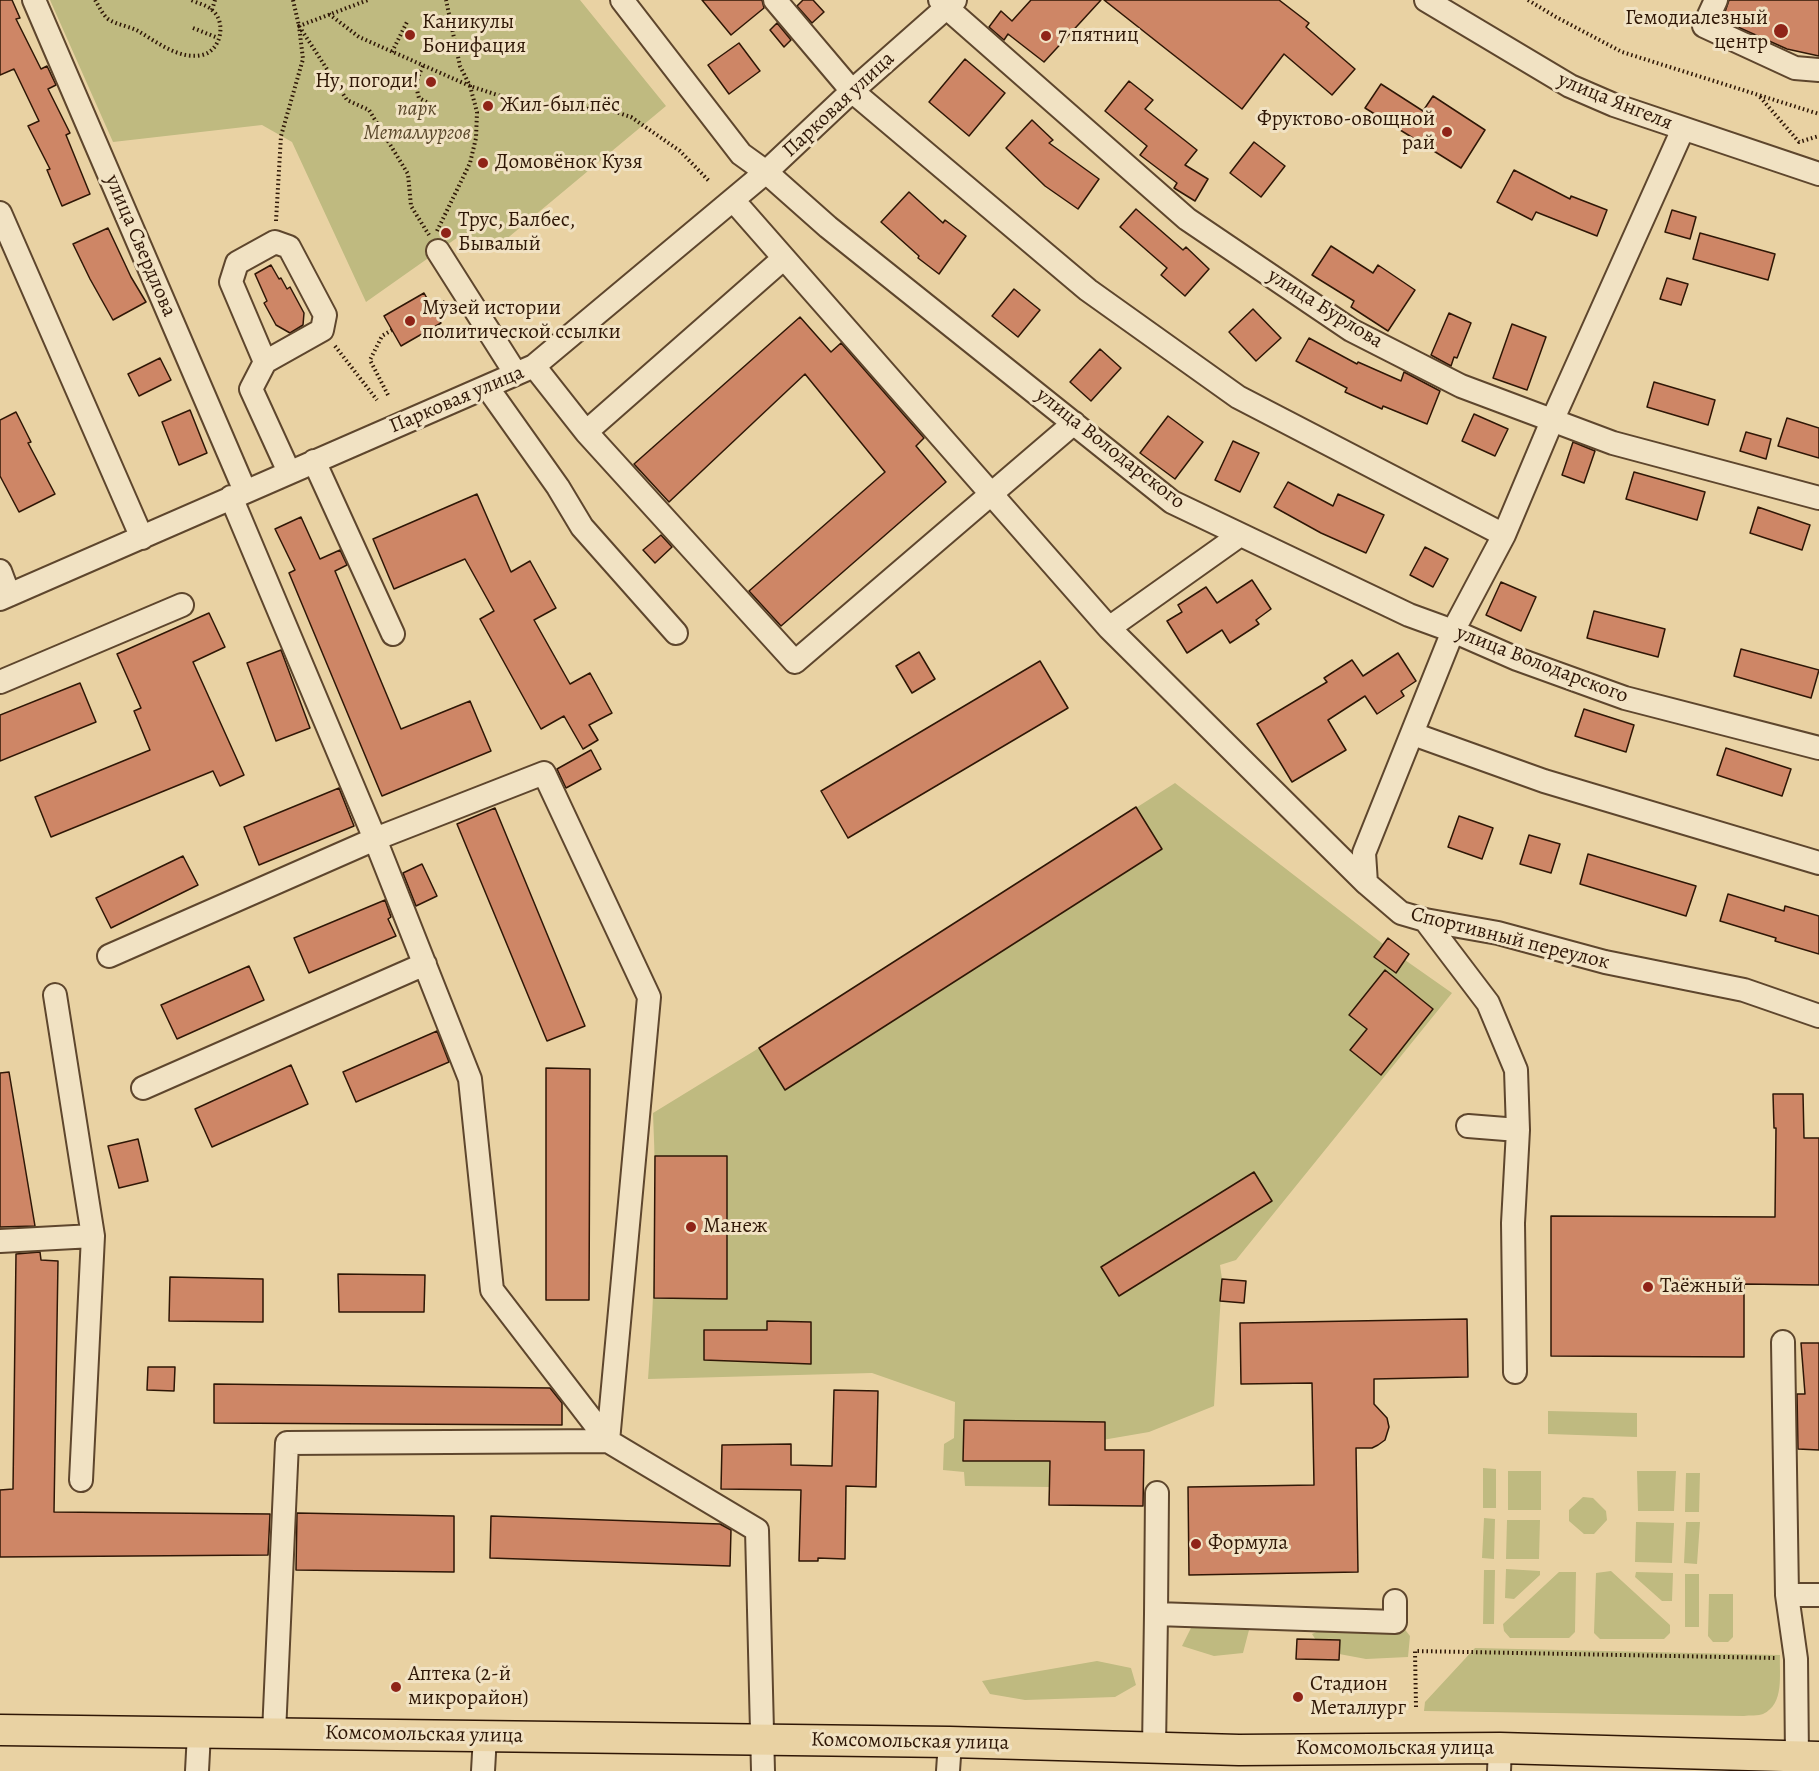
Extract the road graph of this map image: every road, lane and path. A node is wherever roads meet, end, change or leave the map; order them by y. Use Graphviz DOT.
graph roads {
  1 [pos="34,0"];
  2 [pos="95,0"];
  3 [pos="191,0"];
  4 [pos="215,0"];
  5 [pos="293,0"];
  6 [pos="368,0"];
  7 [pos="445,0"];
  8 [pos="622,0"];
  9 [pos="775,0"];
  10 [pos="1426,0"];
  11 [pos="1528,0"];
  12 [pos="1716,0"];
  13 [pos="947,3"];
  14 [pos="212,10"];
  15 [pos="329,14"];
  16 [pos="408,20"];
  17 [pos="299,26"];
  18 [pos="193,28"];
  19 [pos="218,38"];
  20 [pos="392,51"];
  21 [pos="423,66"];
  22 [pos="1819,70"];
  23 [pos="470,86"];
  24 [pos="852,91"];
  25 [pos="1760,97"];
  26 [pos="432,105"];
  27 [pos="1819,114"];
  28 [pos="1683,129"];
  29 [pos="1819,136"];
  30 [pos="766,172"];
  31 [pos="1819,174"];
  32 [pos="709,181"];
  33 [pos="734,200"];
  34 [pos="0,213"];
  35 [pos="275,242"];
  36 [pos="438,251"];
  37 [pos="784,258"];
  38 [pos="322,330"];
  39 [pos="392,330"];
  40 [pos="265,362"];
  41 [pos="525,370"];
  42 [pos="487,387"];
  43 [pos="388,395"];
  44 [pos="377,400"];
  45 [pos="1552,421"];
  46 [pos="1074,423"];
  47 [pos="586,432"];
  48 [pos="314,461"];
  49 [pos="289,472"];
  50 [pos="992,493"];
  51 [pos="238,494"];
  52 [pos="1819,498"];
  53 [pos="1240,535"];
  54 [pos="1504,535"];
  55 [pos="142,538"];
  56 [pos="0,571"];
  57 [pos="5,597"];
  58 [pos="182,605"];
  59 [pos="1109,628"];
  60 [pos="1453,631"];
  61 [pos="676,633"];
  62 [pos="393,634"];
  63 [pos="0,682"];
  64 [pos="1413,734"];
  65 [pos="1819,748"];
  66 [pos="375,839"];
  67 [pos="1819,863"];
  68 [pos="1366,883"];
  69 [pos="1425,920"];
  70 [pos="109,956"];
  71 [pos="425,964"];
  72 [pos="56,995"];
  73 [pos="1819,1016"];
  74 [pos="143,1088"];
  75 [pos="1468,1126"];
  76 [pos="1518,1130"];
  77 [pos="93,1236"];
  78 [pos="0,1241"];
  79 [pos="1783,1342"];
  80 [pos="1515,1372"];
  81 [pos="608,1441"];
  82 [pos="81,1480"];
  83 [pos="1157,1493"];
  84 [pos="1787,1595"];
  85 [pos="1819,1595"];
  86 [pos="1395,1601"];
  87 [pos="1156,1614"];
  88 [pos="1796,1659"];
  89 [pos="1416,1707"];
  90 [pos="0,1731"];
  91 [pos="199,1733"];
  92 [pos="274,1733"];
  93 [pos="484,1736"];
  94 [pos="763,1740"];
  95 [pos="950,1742"];
  96 [pos="1154,1748"];
  97 [pos="1808,1757"];
  98 [pos="1499,1760"];
  99 [pos="197,1771"];
  100 [pos="483,1771"];
  101 [pos="762,1771"];
  102 [pos="948,1771"];
  1 -- 51 [label="street, улица Свердлова"];
  2 -- 19 [label="path"];
  3 -- 14 [label="path"];
  4 -- 14 [label="path"];
  5 -- 17 [label="path"];
  6 -- 15 [label="path"];
  7 -- 23 [label="path"];
  8 -- 30 [label="street, улица Володарского"];
  9 -- 24 [label="street"];
  10 -- 28 [label="street, улица Янгеля"];
  11 -- 25 [label="path"];
  12 -- 22 [label="street"];
  13 -- 24 [label="street, Парковая улица"];
  13 -- 45 [label="street, улица Бурлова"];
  14 -- 19 [label="path"];
  15 -- 17 [label="path"];
  15 -- 20 [label="path"];
  16 -- 20 [label="path"];
  17 -- 23 [label="path"];
  17 -- 35 [label="path"];
  18 -- 19 [label="path"];
  20 -- 21 [label="path"];
  21 -- 23 [label="path"];
  21 -- 26 [label="path"];
  23 -- 32 [label="path"];
  24 -- 30 [label="street, Парковая улица"];
  24 -- 54 [label="street"];
  25 -- 27 [label="path"];
  25 -- 29 [label="path"];
  28 -- 31 [label="street, улица Янгеля"];
  28 -- 45 [label="street"];
  30 -- 33 [label="street, Парковая улица"];
  30 -- 46 [label="street, улица Володарского"];
  33 -- 37 [label="street, Спортивный переулок"];
  33 -- 41 [label="street, Парковая улица"];
  34 -- 55 [label="street"];
  35 -- 38 [label="street"];
  35 -- 40 [label="street"];
  36 -- 41 [label="street"];
  37 -- 47 [label="street"];
  37 -- 50 [label="street, Спортивный переулок"];
  38 -- 40 [label="street"];
  38 -- 44 [label="path"];
  39 -- 43 [label="path"];
  40 -- 49 [label="street"];
  41 -- 42 [label="street, Парковая улица"];
  41 -- 47 [label="street"];
  42 -- 48 [label="street, Парковая улица"];
  42 -- 61 [label="street"];
  45 -- 52 [label="street, улица Бурлова"];
  45 -- 54 [label="street"];
  46 -- 50 [label="street"];
  46 -- 53 [label="street, улица Володарского"];
  47 -- 50 [label="street"];
  48 -- 49 [label="street, Парковая улица"];
  48 -- 62 [label="street"];
  49 -- 51 [label="street, Парковая улица"];
  50 -- 59 [label="street, Спортивный переулок"];
  51 -- 55 [label="street, Парковая улица"];
  51 -- 66 [label="street, улица Свердлова"];
  53 -- 59 [label="street"];
  53 -- 60 [label="street, улица Володарского"];
  54 -- 60 [label="street"];
  55 -- 57 [label="street, Парковая улица"];
  56 -- 57 [label="street"];
  58 -- 63 [label="street"];
  59 -- 68 [label="street, Спортивный переулок"];
  60 -- 64 [label="street"];
  60 -- 65 [label="street, улица Володарского"];
  64 -- 67 [label="street"];
  64 -- 68 [label="street"];
  66 -- 70 [label="street"];
  66 -- 71 [label="street, улица Свердлова"];
  66 -- 81 [label="street"];
  68 -- 69 [label="street, Спортивный переулок"];
  69 -- 73 [label="street, Спортивный переулок"];
  69 -- 76 [label="street"];
  71 -- 74 [label="street"];
  71 -- 81 [label="street, улица Свердлова"];
  72 -- 77 [label="street"];
  75 -- 76 [label="street"];
  76 -- 80 [label="street"];
  77 -- 78 [label="street"];
  77 -- 82 [label="street"];
  79 -- 84 [label="street"];
  81 -- 92 [label="street"];
  81 -- 94 [label="street"];
  83 -- 87 [label="street"];
  84 -- 85 [label="street"];
  84 -- 88 [label="street"];
  86 -- 87 [label="street"];
  87 -- 96 [label="street"];
  88 -- 89 [label="path"];
  88 -- 97 [label="street"];
  90 -- 91 [label="main road, Комсомольская улица"];
  91 -- 92 [label="main road, Комсомольская улица"];
  91 -- 99 [label="street"];
  92 -- 93 [label="main road, Комсомольская улица"];
  93 -- 94 [label="main road, Комсомольская улица"];
  93 -- 100 [label="street"];
  94 -- 95 [label="main road, Комсомольская улица"];
  94 -- 101 [label="street"];
  95 -- 96 [label="main road, Комсомольская улица"];
  95 -- 102 [label="street"];
  96 -- 98 [label="main road, Комсомольская улица"];
  97 -- 98 [label="main road, Комсомольская улица"];
}
